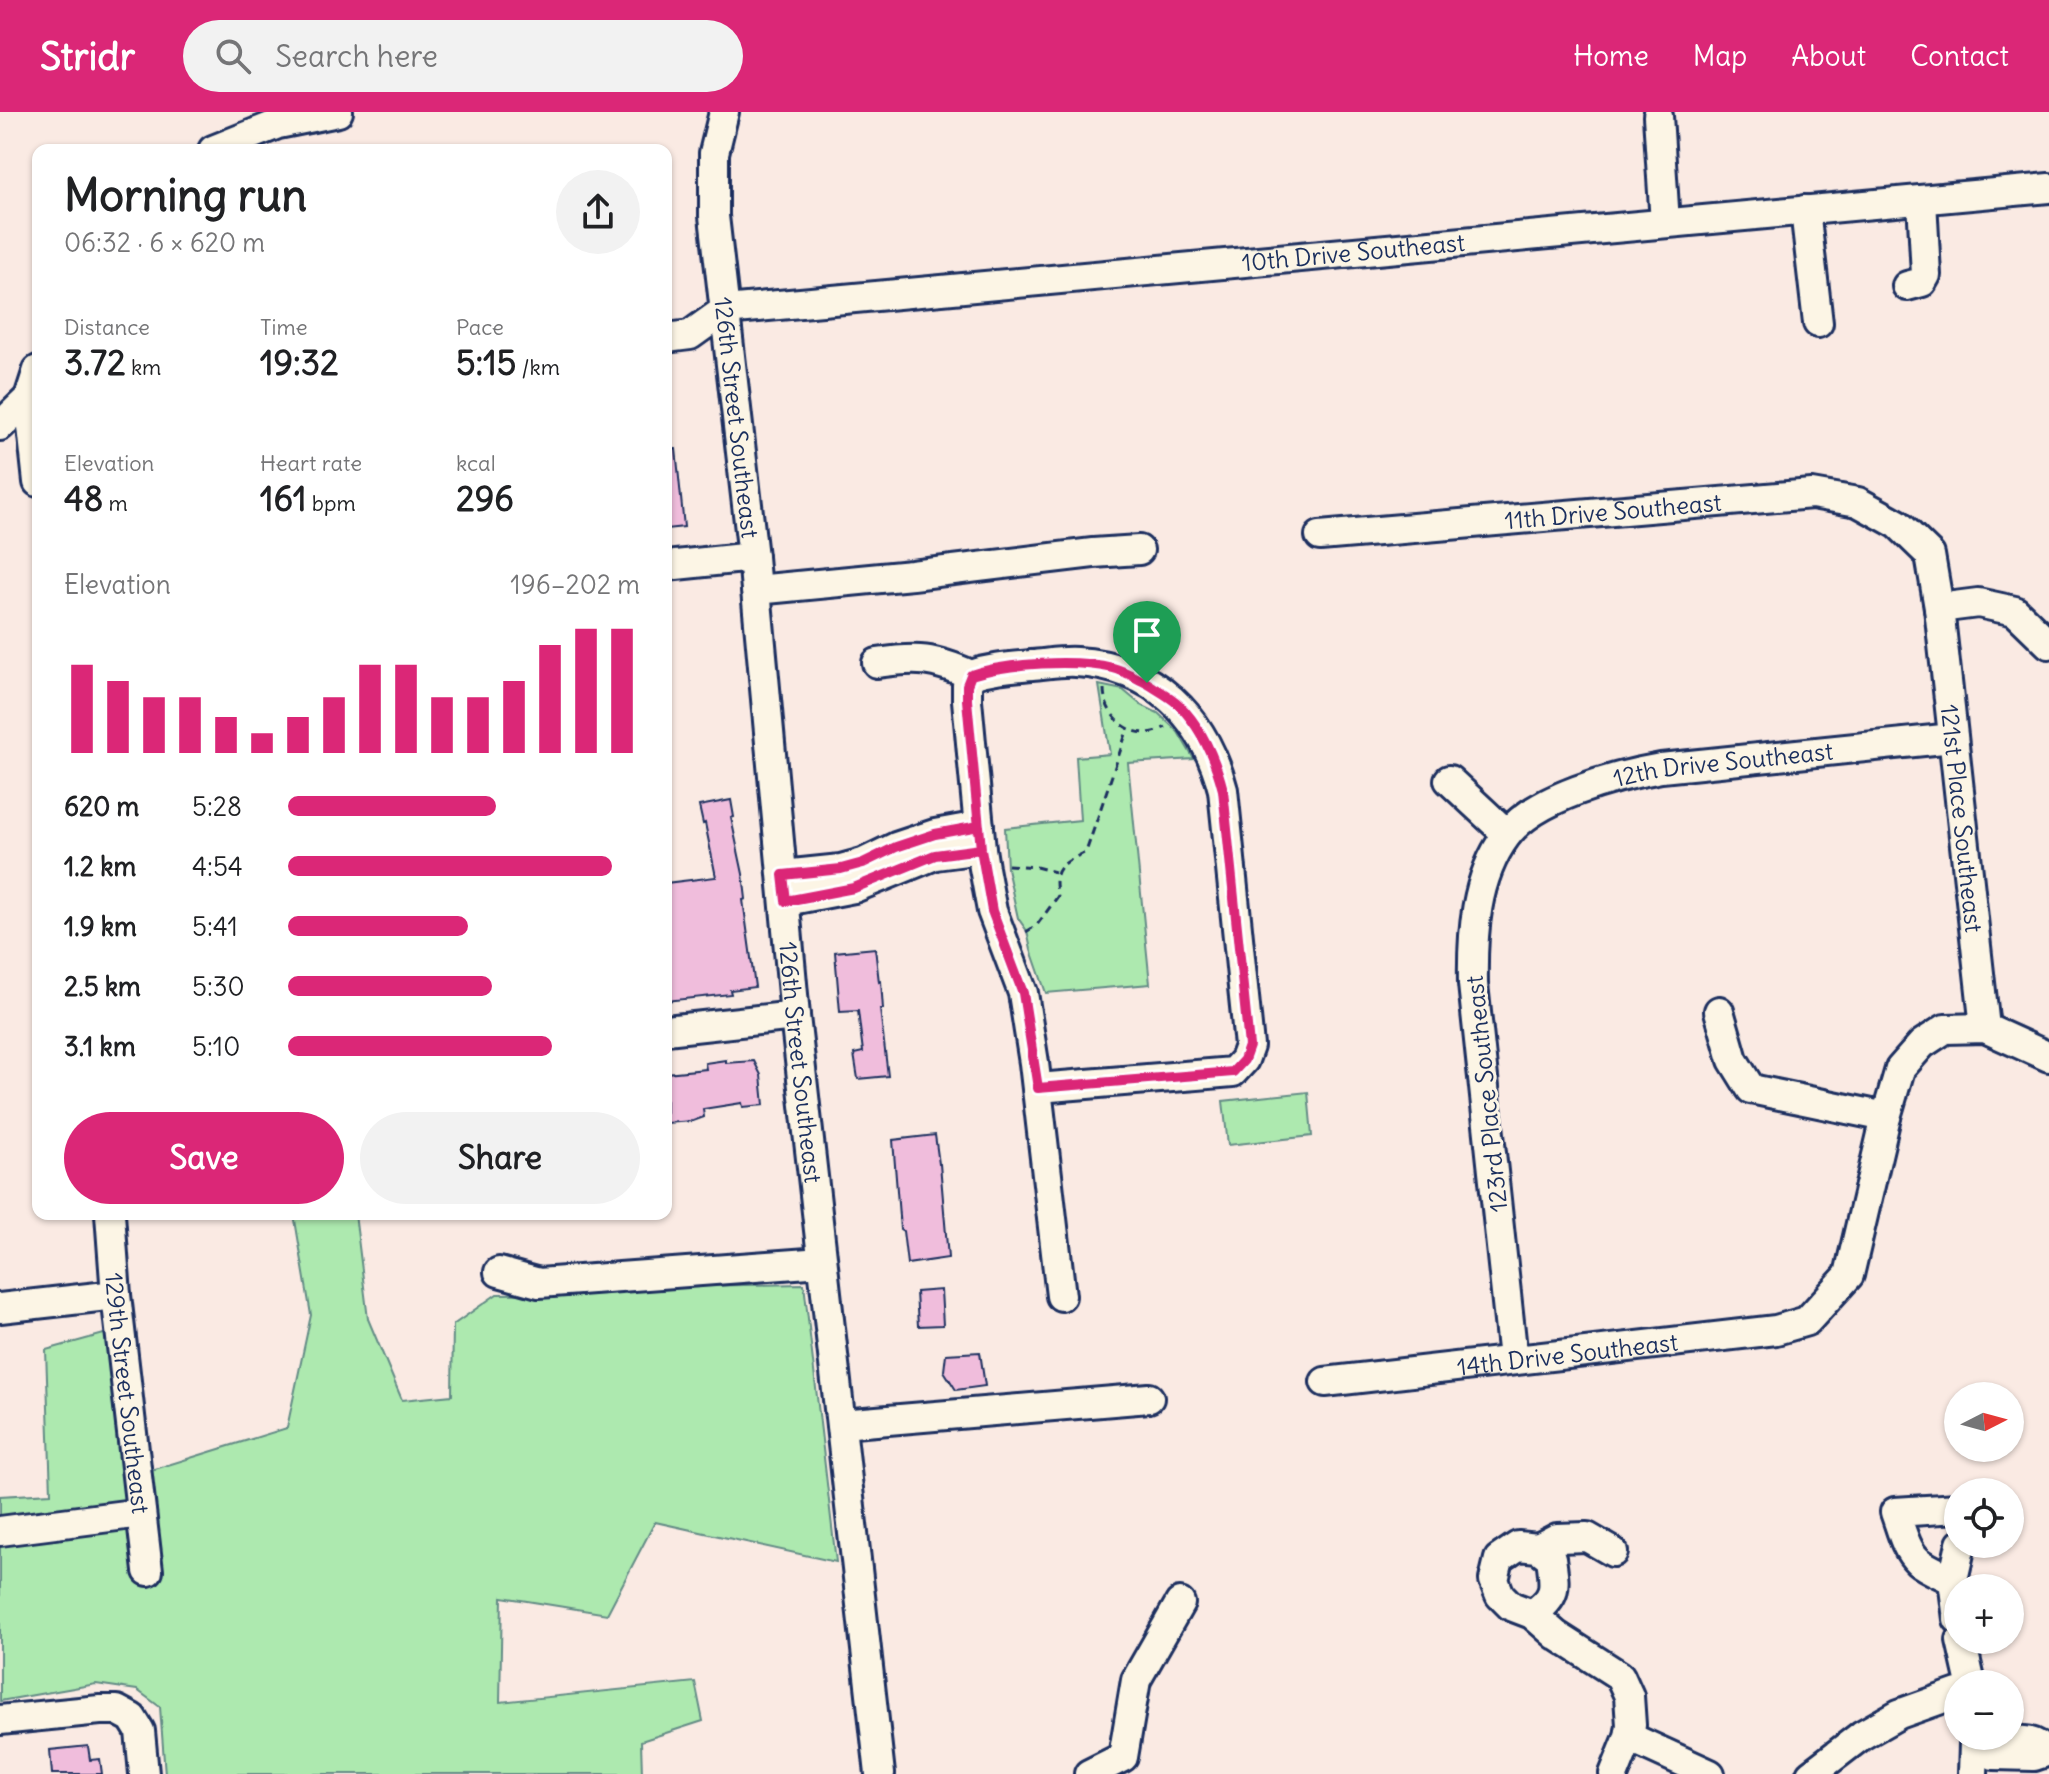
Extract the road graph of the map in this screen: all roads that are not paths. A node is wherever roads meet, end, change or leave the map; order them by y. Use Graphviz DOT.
graph roads {
  1 [pos="338,112"];
  2 [pos="724,112"];
  3 [pos="1658,116"];
  4 [pos="228,144"];
  5 [pos="2049,188"];
  6 [pos="1922,200"];
  7 [pos="1805,210"];
  8 [pos="1665,223"];
  9 [pos="1907,286"];
  10 [pos="725,310"];
  11 [pos="1818,323"];
  12 [pos="672,337"];
  13 [pos="32,399"];
  14 [pos="0,426"];
  15 [pos="1898,524"];
  16 [pos="1320,536"];
  17 [pos="1139,550"];
  18 [pos="753,557"];
  19 [pos="672,565"];
  20 [pos="756,590"];
  21 [pos="1939,608"];
  22 [pos="2049,644"];
  23 [pos="877,663"];
  24 [pos="971,675"];
  25 [pos="1953,738"];
  26 [pos="1449,780"];
  27 [pos="1507,834"];
  28 [pos="981,848"];
  29 [pos="785,888"];
  30 [pos="1719,1011"];
  31 [pos="795,1016"];
  32 [pos="1985,1028"];
  33 [pos="672,1029"];
  34 [pos="2049,1057"];
  35 [pos="1038,1088"];
  36 [pos="1886,1117"];
  37 [pos="110,1220"];
  38 [pos="822,1262"];
  39 [pos="499,1272"];
  40 [pos="116,1295"];
  41 [pos="1061,1296"];
  42 [pos="0,1308"];
  43 [pos="1513,1359"];
  44 [pos="1325,1382"];
  45 [pos="1149,1398"];
  46 [pos="841,1424"];
  47 [pos="1944,1509"];
  48 [pos="141,1513"];
  49 [pos="0,1531"];
  50 [pos="1538,1548"];
  51 [pos="1613,1552"];
  52 [pos="148,1571"];
  53 [pos="1944,1575"];
  54 [pos="1180,1603"];
  55 [pos="1532,1614"];
  56 [pos="1944,1698"];
  57 [pos="0,1720"];
  58 [pos="1629,1737"];
  59 [pos="2024,1741"];
  60 [pos="1978,1750"];
  61 [pos="2046,1751"];
  62 [pos="144,1774"];
  63 [pos="880,1774"];
  64 [pos="1089,1774"];
  65 [pos="1614,1774"];
  66 [pos="1710,1774"];
  67 [pos="1811,1774"];
  68 [pos="1973,1774"];
  1 -- 4 [label="street"];
  2 -- 10 [label="street, 126th Street Southeast"];
  3 -- 8 [label="street"];
  5 -- 6 [label="street, 10th Drive Southeast"];
  6 -- 7 [label="street, 10th Drive Southeast"];
  6 -- 9 [label="street"];
  7 -- 8 [label="street, 10th Drive Southeast"];
  7 -- 11 [label="street"];
  8 -- 10 [label="street, 10th Drive Southeast"];
  10 -- 12 [label="street"];
  10 -- 18 [label="street, 126th Street Southeast"];
  13 -- 14 [label="street"];
  15 -- 16 [label="street, 11th Drive Southeast"];
  15 -- 21 [label="street, 121st Place Southeast"];
  17 -- 20 [label="street"];
  18 -- 19 [label="street"];
  18 -- 20 [label="street, 126th Street Southeast"];
  20 -- 29 [label="street, 126th Street Southeast"];
  21 -- 22 [label="street"];
  21 -- 25 [label="street, 121st Place Southeast"];
  23 -- 24 [label="street"];
  24 -- 28 [label="street"];
  24 -- 35 [label="street"];
  25 -- 27 [label="street, 12th Drive Southeast"];
  25 -- 32 [label="street, 121st Place Southeast"];
  26 -- 27 [label="street"];
  27 -- 43 [label="street, 123rd Place Southeast"];
  28 -- 29 [label="street"];
  28 -- 35 [label="street"];
  29 -- 31 [label="street, 126th Street Southeast"];
  30 -- 36 [label="street"];
  31 -- 33 [label="street"];
  31 -- 38 [label="street, 126th Street Southeast"];
  32 -- 34 [label="street"];
  32 -- 36 [label="street"];
  35 -- 41 [label="street"];
  36 -- 43 [label="street, 14th Drive Southeast"];
  37 -- 40 [label="street, 129th Street Southeast"];
  38 -- 39 [label="street"];
  38 -- 46 [label="street, 126th Street Southeast"];
  40 -- 42 [label="street"];
  40 -- 48 [label="street, 129th Street Southeast"];
  43 -- 44 [label="street, 14th Drive Southeast"];
  45 -- 46 [label="street"];
  46 -- 63 [label="street, 126th Street Southeast"];
  47 -- 53 [label="street"];
  48 -- 49 [label="street"];
  48 -- 52 [label="street, 129th Street Southeast"];
  50 -- 51 [label="street"];
  50 -- 55 [label="street"];
  50 -- 55 [label="street"];
  54 -- 64 [label="street"];
  55 -- 58 [label="street"];
  56 -- 67 [label="street"];
  57 -- 62 [label="street"];
  58 -- 65 [label="street"];
  58 -- 66 [label="street"];
  59 -- 61 [label="street"];
  60 -- 68 [label="street"];
}
